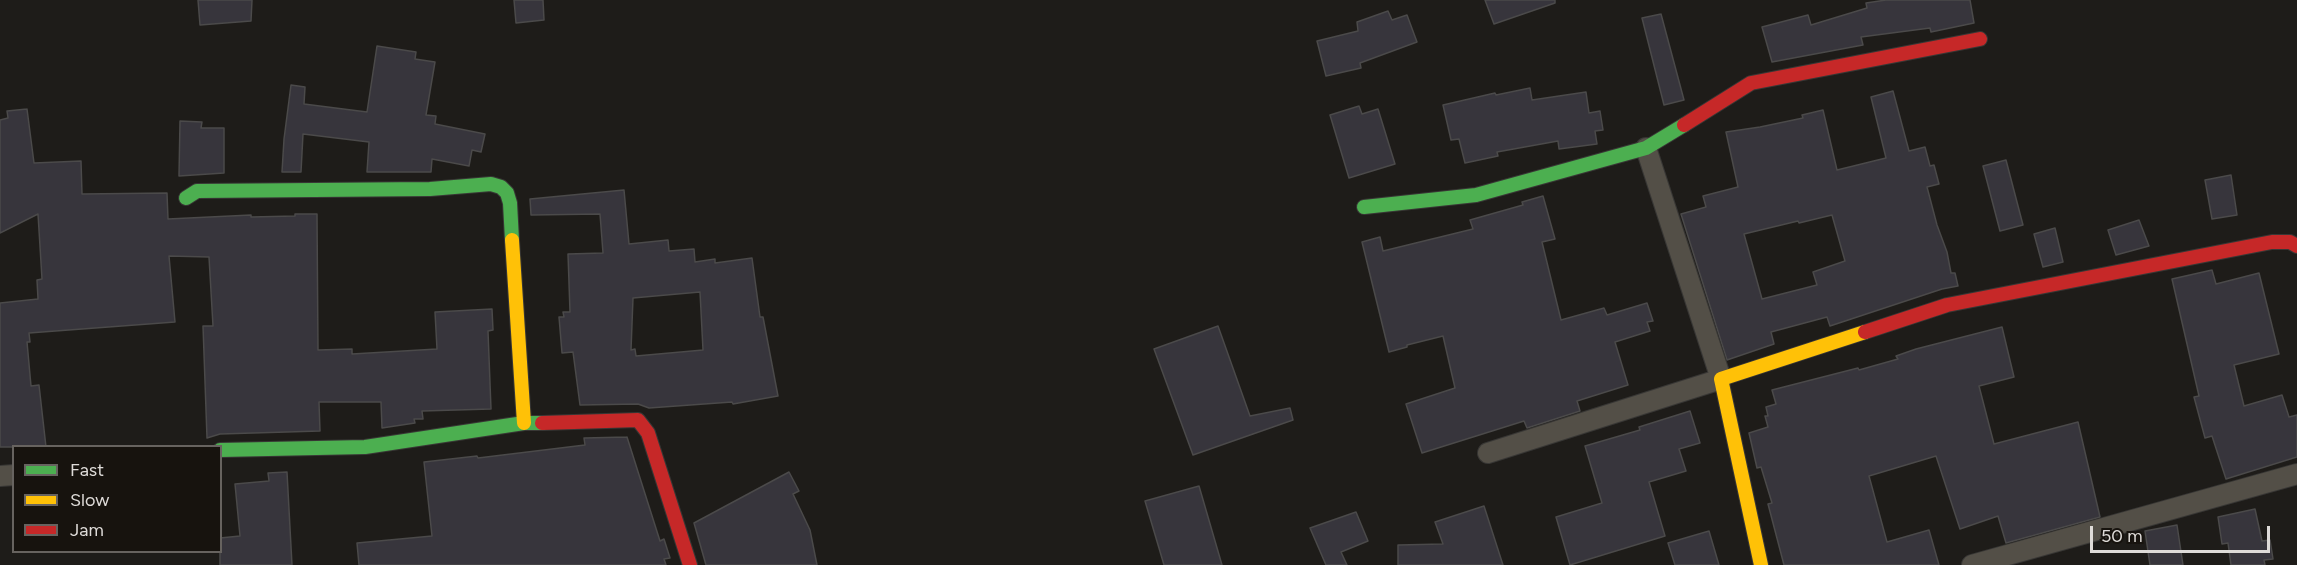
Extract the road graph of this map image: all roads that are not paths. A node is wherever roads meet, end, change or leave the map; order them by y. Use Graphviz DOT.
graph roads {
  1 [pos="1980,39"];
  2 [pos="1646,148"];
  3 [pos="186,198"];
  4 [pos="1364,207"];
  5 [pos="2297,246"];
  6 [pos="1721,379"];
  7 [pos="524,423"];
  8 [pos="222,450"];
  9 [pos="1488,453"];
  10 [pos="2297,474"];
  11 [pos="690,565"];
  12 [pos="1761,565"];
  13 [pos="1972,565"];
  1 -- 2 [label="street"];
  2 -- 4 [label="street"];
  2 -- 6 [label="street"];
  3 -- 7 [label="street"];
  5 -- 6 [label="street"];
  6 -- 9 [label="street"];
  6 -- 12 [label="street"];
  7 -- 8 [label="street"];
  7 -- 11 [label="street"];
  10 -- 13 [label="street"];
}
